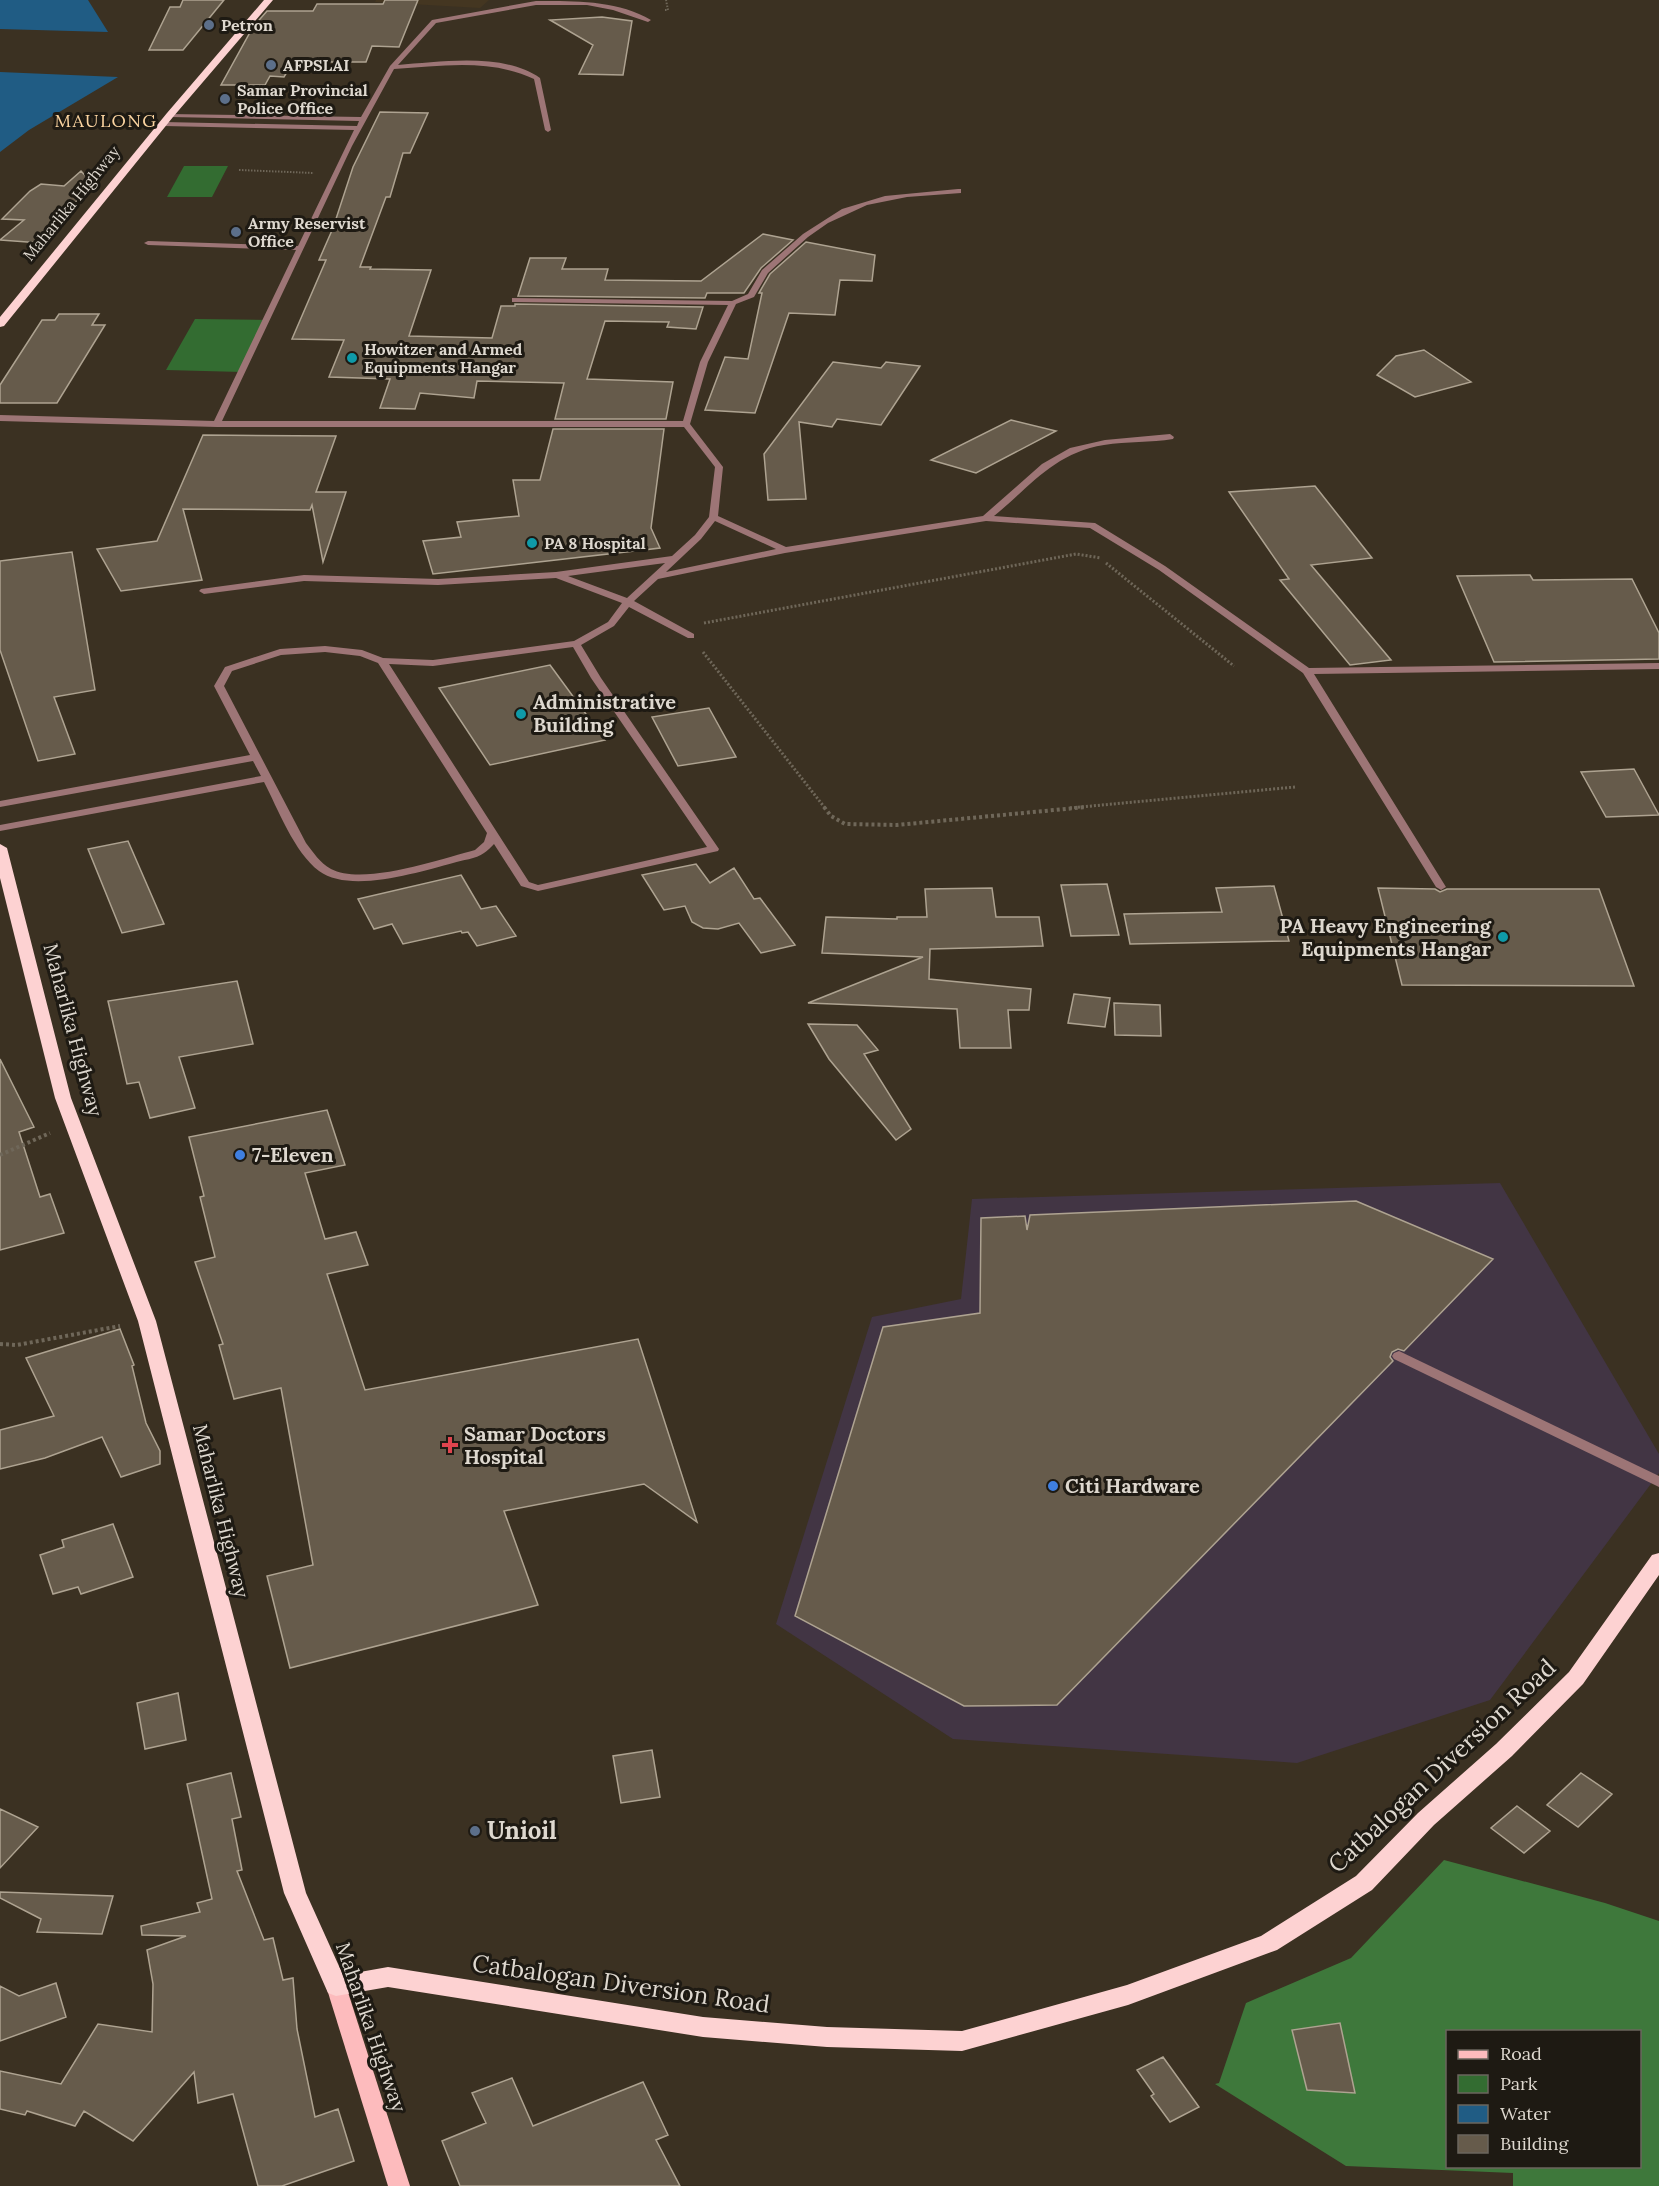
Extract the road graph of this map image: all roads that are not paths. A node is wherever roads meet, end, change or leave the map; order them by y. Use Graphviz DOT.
graph roads {
  1 [pos="269,0"];
  2 [pos="648,20"];
  3 [pos="392,67"];
  4 [pos="170,115"];
  5 [pos="364,119"];
  6 [pos="164,124"];
  7 [pos="359,128"];
  8 [pos="548,130"];
  9 [pos="958,191"];
  10 [pos="148,243"];
  11 [pos="301,248"];
  12 [pos="515,300"];
  13 [pos="733,303"];
  14 [pos="0,324"];
  15 [pos="0,418"];
  16 [pos="217,424"];
  17 [pos="686,424"];
  18 [pos="1170,438"];
  19 [pos="713,517"];
  20 [pos="986,518"];
  21 [pos="784,550"];
  22 [pos="672,559"];
  23 [pos="556,575"];
  24 [pos="654,577"];
  25 [pos="204,591"];
  26 [pos="628,602"];
  27 [pos="691,636"];
  28 [pos="576,644"];
  29 [pos="382,661"];
  30 [pos="1659,666"];
  31 [pos="1308,671"];
  32 [pos="256,757"];
  33 [pos="267,778"];
  34 [pos="0,804"];
  35 [pos="0,828"];
  36 [pos="492,833"];
  37 [pos="0,848"];
  38 [pos="1441,887"];
  39 [pos="1399,1356"];
  40 [pos="1659,1482"];
  41 [pos="1659,1560"];
  42 [pos="336,1986"];
  43 [pos="399,2186"];
  1 -- 4 [label="highway, Maharlika Highway"];
  2 -- 3 [label="street"];
  3 -- 5 [label="street"];
  3 -- 8 [label="street"];
  4 -- 5 [label="street"];
  4 -- 6 [label="highway, Maharlika Highway"];
  5 -- 7 [label="street"];
  6 -- 7 [label="street"];
  6 -- 14 [label="highway, Maharlika Highway"];
  7 -- 11 [label="street"];
  9 -- 13 [label="street"];
  10 -- 11 [label="street"];
  11 -- 16 [label="street"];
  12 -- 13 [label="street"];
  13 -- 17 [label="street"];
  15 -- 16 [label="street"];
  16 -- 17 [label="street"];
  17 -- 19 [label="street"];
  18 -- 20 [label="street"];
  19 -- 21 [label="street"];
  19 -- 22 [label="street"];
  20 -- 21 [label="street"];
  20 -- 31 [label="street"];
  21 -- 24 [label="street"];
  22 -- 23 [label="street"];
  22 -- 24 [label="street"];
  23 -- 25 [label="street"];
  23 -- 26 [label="street"];
  24 -- 26 [label="street"];
  26 -- 27 [label="street"];
  26 -- 28 [label="street"];
  28 -- 29 [label="street"];
  28 -- 36 [label="street"];
  29 -- 32 [label="street"];
  29 -- 36 [label="street"];
  30 -- 31 [label="street"];
  31 -- 38 [label="street"];
  32 -- 33 [label="street"];
  32 -- 34 [label="street"];
  33 -- 35 [label="street"];
  33 -- 36 [label="street"];
  37 -- 42 [label="highway, Maharlika Highway"];
  39 -- 40 [label="street"];
  41 -- 42 [label="highway, Catbalogan Diversion Road"];
  42 -- 43 [label="main road, Maharlika Highway"];
}
